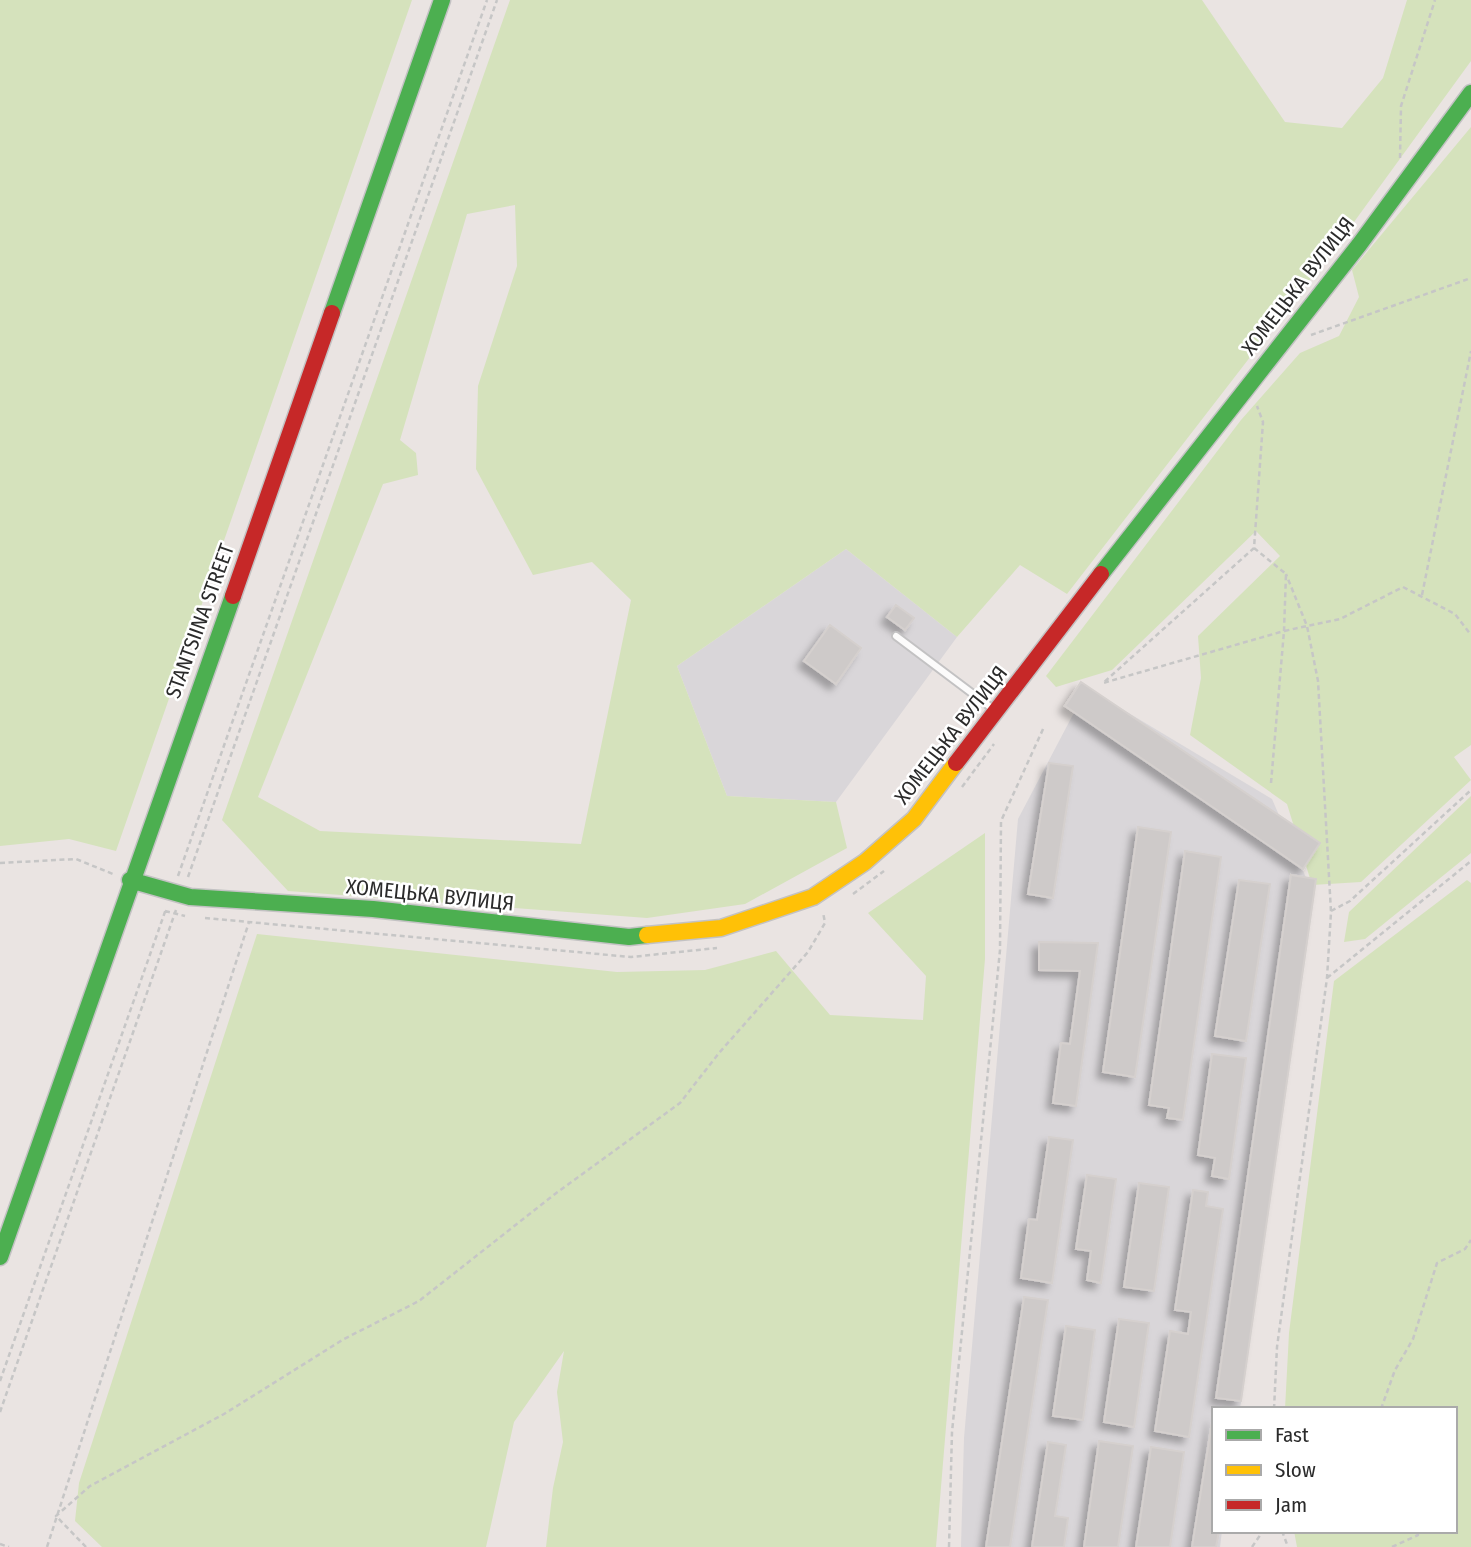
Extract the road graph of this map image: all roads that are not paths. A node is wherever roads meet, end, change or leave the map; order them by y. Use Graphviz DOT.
graph roads {
  1 [pos="442,0"];
  2 [pos="1471,93"];
  3 [pos="896,636"];
  4 [pos="995,710"];
  5 [pos="130,880"];
  6 [pos="0,1257"];
  1 -- 5 [label="street, STANTSIINA STREET"];
  2 -- 4 [label="street, ХОМЕЦЬКА ВУЛИЦЯ"];
  3 -- 4 [label="lane"];
  4 -- 5 [label="street, ХОМЕЦЬКА ВУЛИЦЯ"];
  5 -- 6 [label="street, STANTSIINA STREET"];
}
